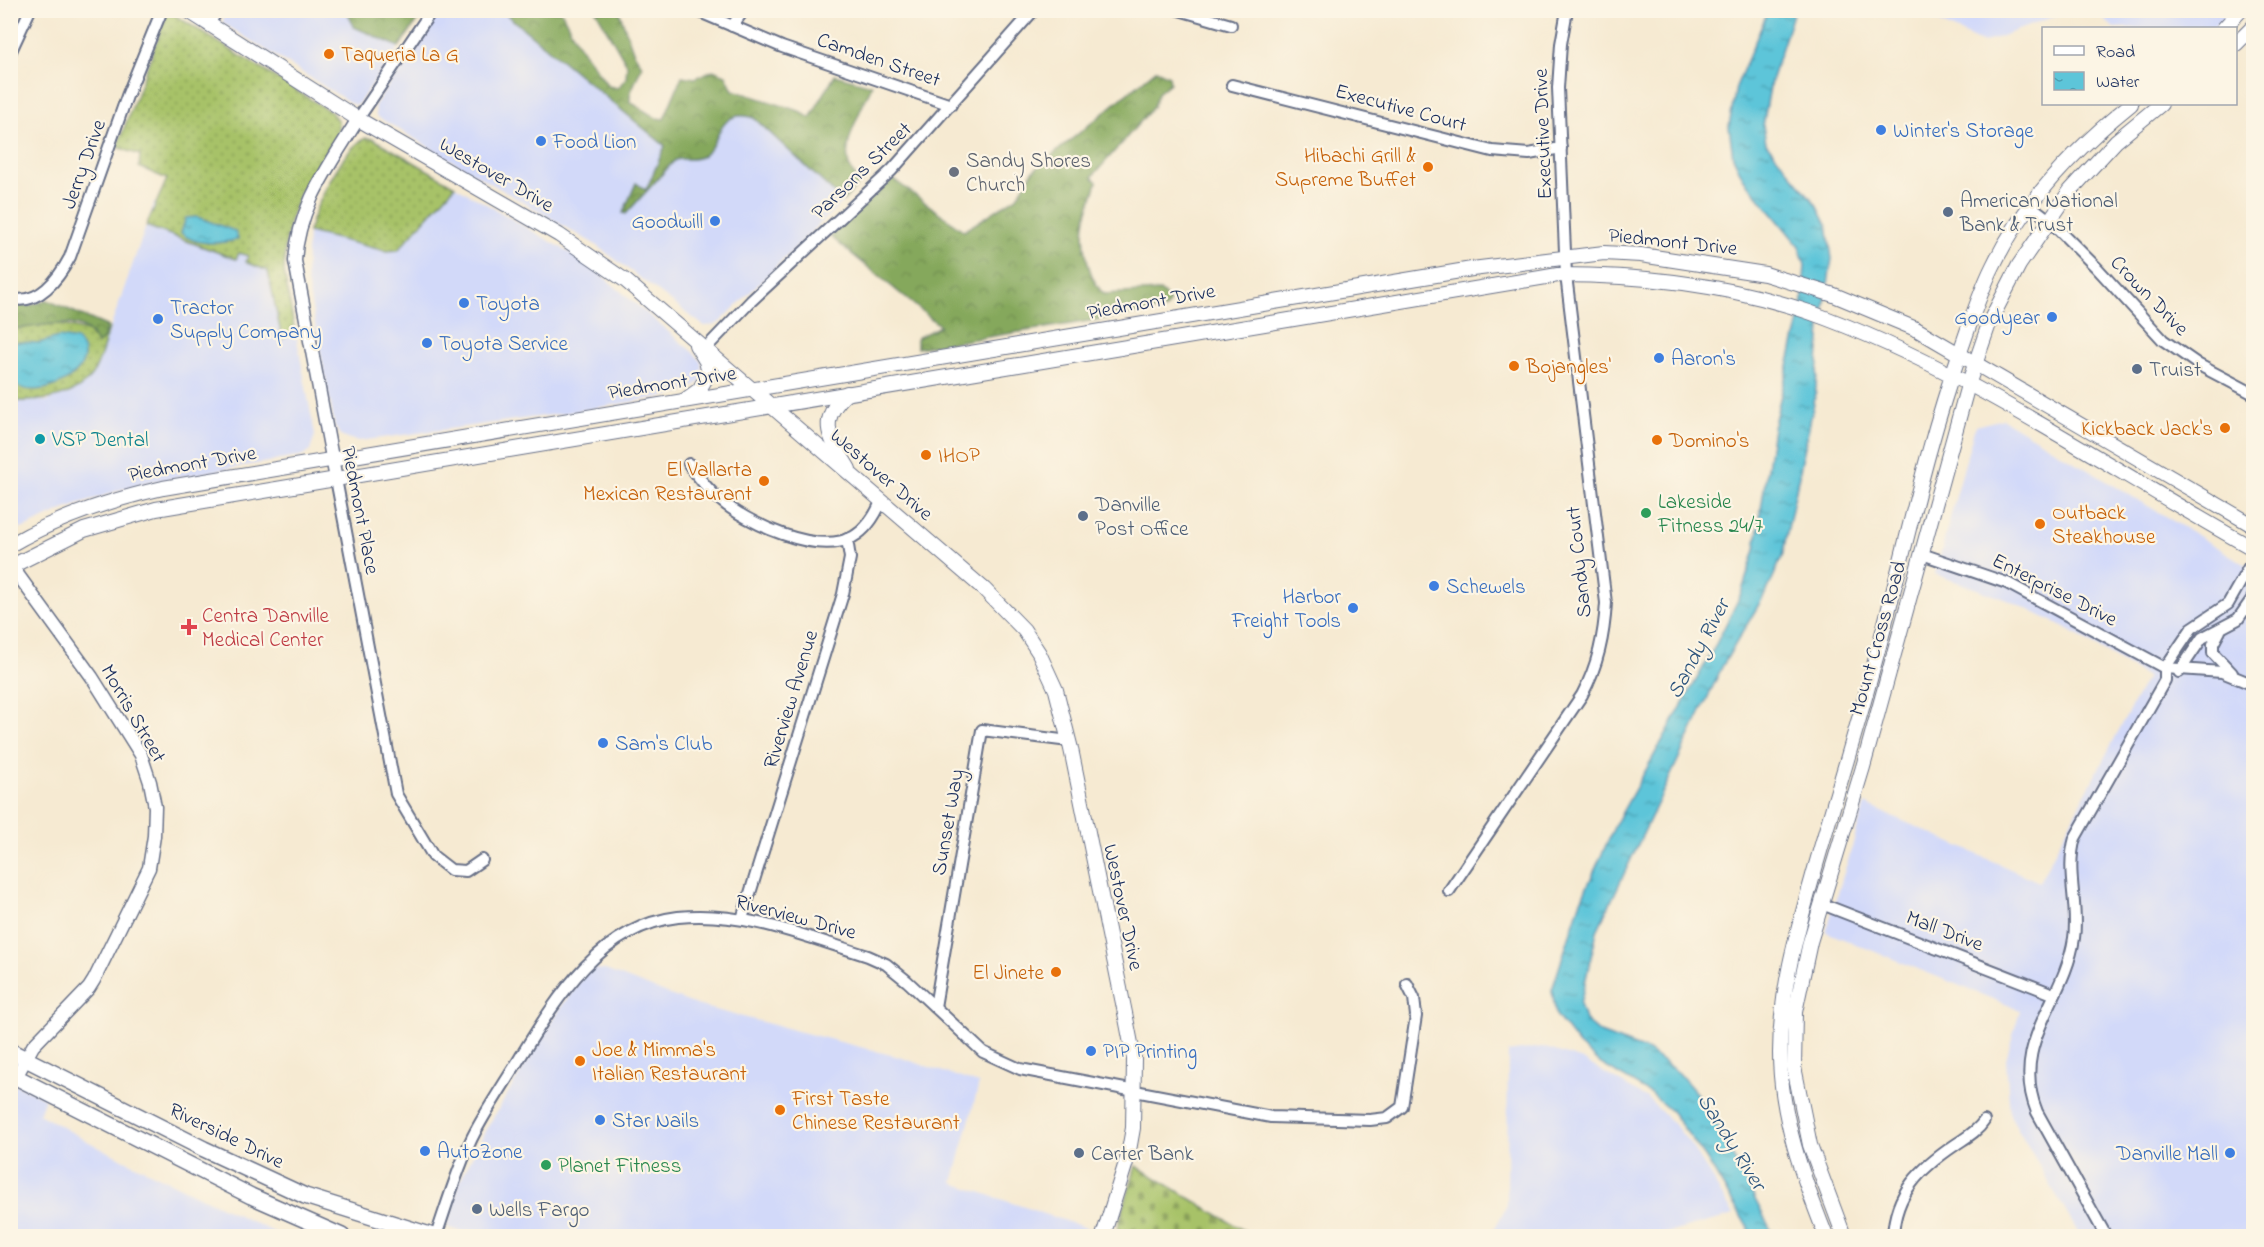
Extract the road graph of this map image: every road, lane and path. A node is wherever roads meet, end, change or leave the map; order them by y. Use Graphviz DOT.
graph roads {
  1 [pos="30,10"];
  2 [pos="162,10"];
  3 [pos="187,10"];
  4 [pos="218,10"];
  5 [pos="432,10"];
  6 [pos="695,10"];
  7 [pos="744,10"];
  8 [pos="1034,10"];
  9 [pos="1179,10"];
  10 [pos="1567,10"];
  11 [pos="2241,10"];
  12 [pos="208,25"];
  13 [pos="1231,25"];
  14 [pos="732,26"];
  15 [pos="2253,26"];
  16 [pos="2224,27"];
  17 [pos="2237,42"];
  18 [pos="10,53"];
  19 [pos="1232,85"];
  20 [pos="951,105"];
  21 [pos="2130,105"];
  22 [pos="2160,105"];
  23 [pos="358,120"];
  24 [pos="1561,148"];
  25 [pos="2031,206"];
  26 [pos="2049,219"];
  27 [pos="1566,257"];
  28 [pos="1566,275"];
  29 [pos="10,298"];
  30 [pos="689,333"];
  31 [pos="706,348"];
  32 [pos="1960,353"];
  33 [pos="1975,363"];
  34 [pos="1951,377"];
  35 [pos="1968,385"];
  36 [pos="753,389"];
  37 [pos="847,393"];
  38 [pos="2253,394"];
  39 [pos="683,401"];
  40 [pos="771,406"];
  41 [pos="331,460"];
  42 [pos="688,464"];
  43 [pos="336,478"];
  44 [pos="857,481"];
  45 [pos="881,501"];
  46 [pos="2253,526"];
  47 [pos="847,539"];
  48 [pos="10,545"];
  49 [pos="2253,549"];
  50 [pos="1922,554"];
  51 [pos="2253,563"];
  52 [pos="11,566"];
  53 [pos="2253,596"];
  54 [pos="2220,631"];
  55 [pos="2165,668"];
  56 [pos="2182,670"];
  57 [pos="2234,675"];
  58 [pos="2165,680"];
  59 [pos="2253,685"];
  60 [pos="1070,741"];
  61 [pos="482,860"];
  62 [pos="1449,891"];
  63 [pos="1822,904"];
  64 [pos="741,919"];
  65 [pos="1407,984"];
  66 [pos="2053,994"];
  67 [pos="935,1007"];
  68 [pos="10,1051"];
  69 [pos="25,1058"];
  70 [pos="13,1076"];
  71 [pos="1135,1093"];
  72 [pos="1984,1121"];
  73 [pos="342,1236"];
  74 [pos="435,1236"];
  75 [pos="1103,1236"];
  76 [pos="1826,1236"];
  77 [pos="1844,1236"];
  78 [pos="1893,1236"];
  79 [pos="2106,1236"];
  1 -- 18 [label="street"];
  2 -- 29 [label="street, Jerry Drive"];
  3 -- 12 [label="main road, Westover Drive"];
  4 -- 12 [label="street"];
  5 -- 23 [label="street"];
  6 -- 14 [label="street, Camden Street"];
  7 -- 14 [label="street"];
  8 -- 20 [label="street, Parsons Street"];
  9 -- 13 [label="street"];
  10 -- 24 [label="street, Executive Drive"];
  11 -- 16 [label="main road"];
  12 -- 23 [label="main road, Westover Drive"];
  14 -- 20 [label="street, Camden Street"];
  15 -- 17 [label="main road"];
  19 -- 24 [label="street, Executive Court"];
  20 -- 31 [label="street, Parsons Street"];
  21 -- 25 [label="main road, Mount Cross Road"];
  22 -- 26 [label="main road, Mount Cross Road"];
  23 -- 30 [label="main road, Westover Drive"];
  23 -- 41 [label="street, Piedmont Place"];
  24 -- 27 [label="street, Executive Drive"];
  25 -- 26 [label="street, Crown Drive"];
  25 -- 32 [label="main road, Mount Cross Road"];
  26 -- 33 [label="main road, Mount Cross Road"];
  26 -- 38 [label="street, Crown Drive"];
  27 -- 28 [label="street, Sandy Court"];
  27 -- 32 [label="main road, Piedmont Drive"];
  27 -- 36 [label="main road, Piedmont Drive"];
  28 -- 34 [label="main road, Piedmont Drive"];
  28 -- 37 [label="main road, Piedmont Drive"];
  28 -- 62 [label="street, Sandy Court"];
  30 -- 31 [label="main road, Westover Drive"];
  30 -- 39 [label="main road"];
  31 -- 36 [label="main road, Westover Drive"];
  32 -- 33 [label="main road, Piedmont Drive"];
  32 -- 34 [label="main road, Mount Cross Road"];
  33 -- 35 [label="main road, Mount Cross Road"];
  33 -- 46 [label="main road, Piedmont Drive"];
  34 -- 35 [label="main road, Piedmont Drive"];
  34 -- 76 [label="main road, Mount Cross Road"];
  35 -- 49 [label="main road, Piedmont Drive"];
  35 -- 50 [label="main road, Mount Cross Road"];
  36 -- 39 [label="main road, Piedmont Drive"];
  36 -- 40 [label="main road, Westover Drive"];
  37 -- 40 [label="main road, Piedmont Drive"];
  37 -- 44 [label="main road"];
  39 -- 41 [label="main road, Piedmont Drive"];
  40 -- 43 [label="main road, Piedmont Drive"];
  40 -- 44 [label="main road, Westover Drive"];
  41 -- 43 [label="street, Piedmont Place"];
  41 -- 48 [label="main road, Piedmont Drive"];
  42 -- 47 [label="street"];
  43 -- 52 [label="main road, Piedmont Drive"];
  43 -- 61 [label="street, Piedmont Place"];
  44 -- 45 [label="main road, Westover Drive"];
  45 -- 47 [label="street"];
  45 -- 60 [label="main road, Westover Drive"];
  47 -- 64 [label="street, Riverview Avenue"];
  50 -- 55 [label="street, Enterprise Drive"];
  50 -- 63 [label="main road, Mount Cross Road"];
  51 -- 55 [label="street"];
  52 -- 69 [label="street, Morris Street"];
  53 -- 54 [label="street"];
  54 -- 56 [label="street"];
  54 -- 57 [label="street"];
  55 -- 56 [label="street"];
  55 -- 58 [label="street"];
  56 -- 57 [label="street"];
  56 -- 58 [label="street"];
  57 -- 59 [label="street"];
  58 -- 66 [label="street"];
  60 -- 67 [label="street, Sunset Way"];
  60 -- 71 [label="main road, Westover Drive"];
  63 -- 66 [label="street, Mall Drive"];
  63 -- 77 [label="main road, Mount Cross Road"];
  64 -- 67 [label="street, Riverview Drive"];
  64 -- 74 [label="street, Riverview Drive"];
  65 -- 71 [label="street, Riverview Drive"];
  66 -- 79 [label="street"];
  67 -- 71 [label="street, Riverview Drive"];
  68 -- 69 [label="main road, Riverside Drive"];
  69 -- 70 [label="street, Morris Street"];
  69 -- 74 [label="main road, Riverside Drive"];
  70 -- 73 [label="main road, Riverside Drive"];
  71 -- 75 [label="main road, Westover Drive"];
  72 -- 78 [label="street"];
}
